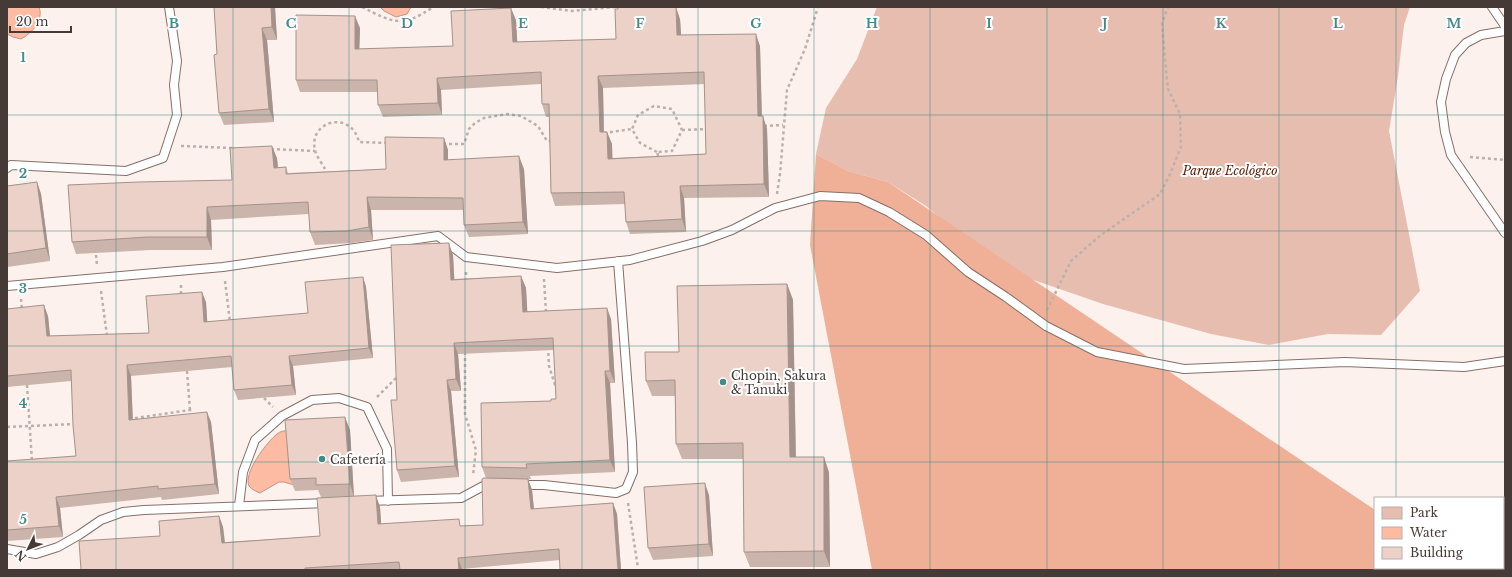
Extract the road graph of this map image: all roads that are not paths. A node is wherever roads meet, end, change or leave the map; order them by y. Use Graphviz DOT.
graph roads {
  1 [pos="169,7"];
  2 [pos="1492,7"];
  3 [pos="1505,26"];
  4 [pos="1505,30"];
  5 [pos="7,168"];
  6 [pos="1505,233"];
  7 [pos="618,261"];
  8 [pos="7,286"];
  9 [pos="1505,361"];
  10 [pos="388,501"];
  11 [pos="359,502"];
  12 [pos="338,503"];
  13 [pos="239,506"];
  14 [pos="7,549"];
  1 -- 5 [label="lane"];
  2 -- 3 [label="lane"];
  4 -- 6 [label="lane"];
  7 -- 8 [label="lane"];
  7 -- 9 [label="lane"];
  7 -- 10 [label="lane"];
  10 -- 11 [label="lane"];
  10 -- 13 [label="lane"];
  12 -- 13 [label="lane"];
  13 -- 14 [label="lane"];
}
